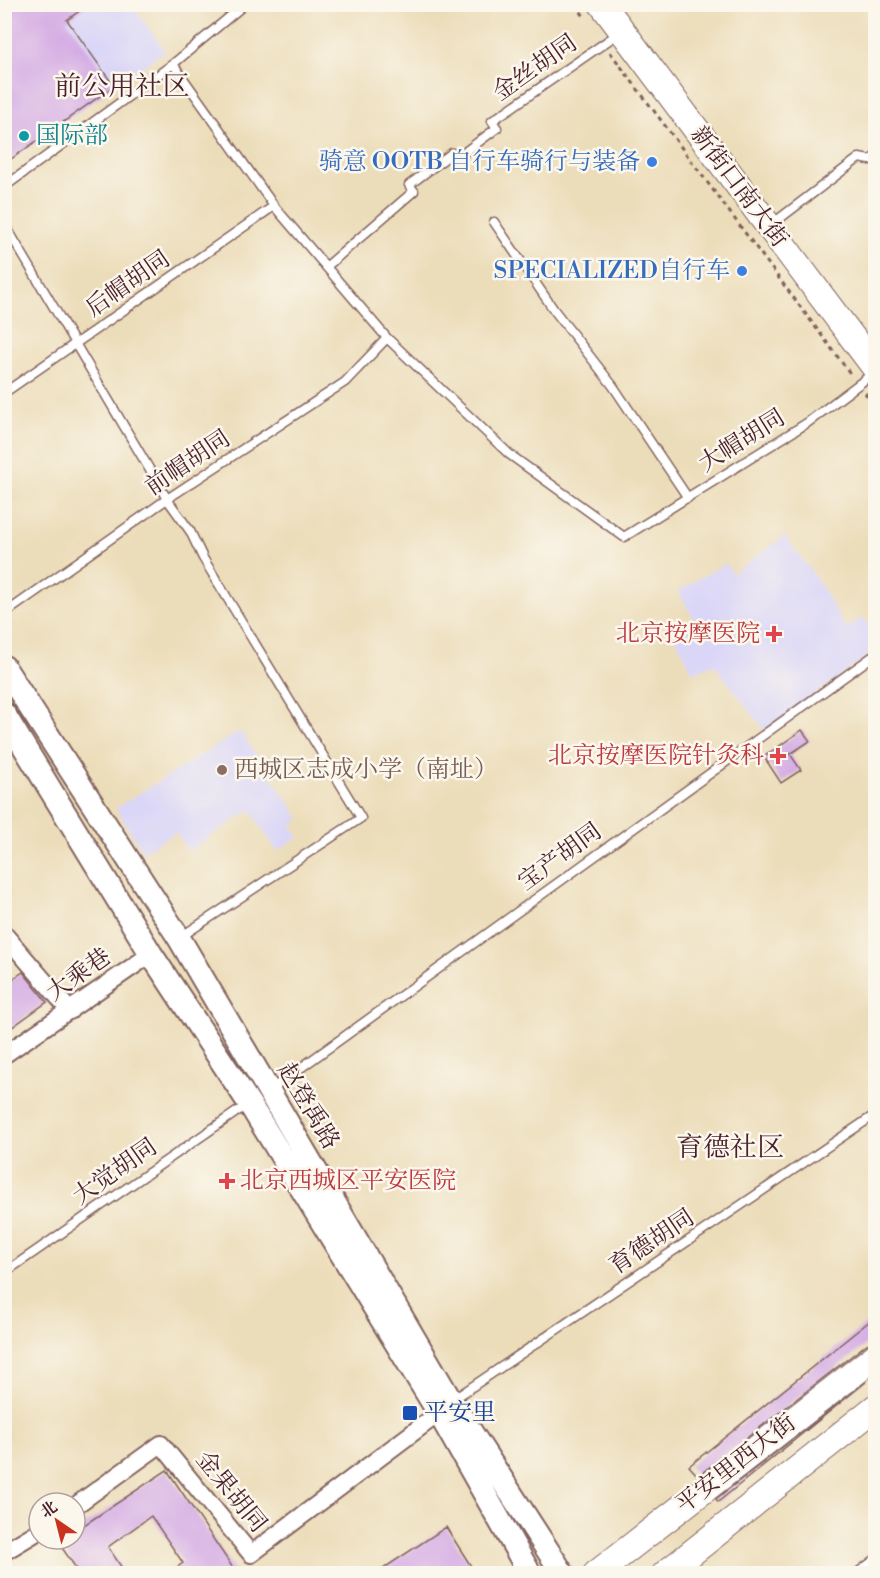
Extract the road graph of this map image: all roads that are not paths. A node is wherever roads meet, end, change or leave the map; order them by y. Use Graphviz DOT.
graph roads {
  1 [pos="244,4"];
  2 [pos="602,4"];
  3 [pos="613,37"];
  4 [pos="173,64"];
  5 [pos="876,156"];
  6 [pos="4,187"];
  7 [pos="274,206"];
  8 [pos="494,222"];
  9 [pos="4,223"];
  10 [pos="768,227"];
  11 [pos="326,267"];
  12 [pos="387,338"];
  13 [pos="77,344"];
  14 [pos="868,364"];
  15 [pos="4,393"];
  16 [pos="688,498"];
  17 [pos="167,499"];
  18 [pos="4,614"];
  19 [pos="876,654"];
  20 [pos="4,667"];
  21 [pos="4,714"];
  22 [pos="4,934"];
  23 [pos="178,938"];
  24 [pos="151,954"];
  25 [pos="70,1011"];
  26 [pos="4,1055"];
  27 [pos="268,1091"];
  28 [pos="249,1103"];
  29 [pos="876,1114"];
  30 [pos="4,1273"];
  31 [pos="876,1356"];
  32 [pos="445,1407"];
  33 [pos="876,1407"];
  34 [pos="87,1497"];
  35 [pos="27,1538"];
  36 [pos="4,1552"];
  37 [pos="876,1559"];
  38 [pos="530,1574"];
  39 [pos="563,1574"];
  40 [pos="596,1574"];
  41 [pos="665,1574"];
  42 [pos="855,1574"];
  1 -- 4 [label="lane"];
  2 -- 3 [label="main road, 新街口南大街"];
  3 -- 10 [label="main road, 新街口南大街"];
  3 -- 11 [label="lane, 金丝胡同"];
  4 -- 6 [label="lane"];
  4 -- 7 [label="lane"];
  5 -- 10 [label="lane"];
  7 -- 11 [label="lane"];
  7 -- 13 [label="lane, 后帽胡同"];
  8 -- 16 [label="lane"];
  9 -- 13 [label="lane"];
  10 -- 14 [label="main road, 新街口南大街"];
  11 -- 12 [label="lane"];
  12 -- 16 [label="lane, 大帽胡同"];
  12 -- 17 [label="lane, 前帽胡同"];
  13 -- 15 [label="lane, 后帽胡同"];
  13 -- 17 [label="lane"];
  14 -- 16 [label="lane, 大帽胡同"];
  17 -- 18 [label="lane, 前帽胡同"];
  17 -- 23 [label="lane"];
  19 -- 27 [label="lane, 宝产胡同"];
  20 -- 23 [label="main road, 赵登禹路"];
  21 -- 24 [label="main road, 赵登禹路"];
  22 -- 25 [label="street"];
  23 -- 27 [label="main road, 赵登禹路"];
  24 -- 25 [label="street, 大乘巷"];
  24 -- 28 [label="main road, 赵登禹路"];
  25 -- 26 [label="street, 大乘巷"];
  27 -- 32 [label="main road, 赵登禹路"];
  28 -- 30 [label="lane, 大觉胡同"];
  28 -- 32 [label="main road, 赵登禹路"];
  29 -- 32 [label="lane, 育德胡同"];
  31 -- 40 [label="main road, 平安里西大街"];
  32 -- 34 [label="street, 金果胡同"];
  32 -- 38 [label="main road, 赵登禹路"];
  32 -- 39 [label="main road, 赵登禹路"];
  33 -- 41 [label="main road, 平安里西大街"];
  35 -- 36 [label="street"];
  37 -- 42 [label="lane"];
}
